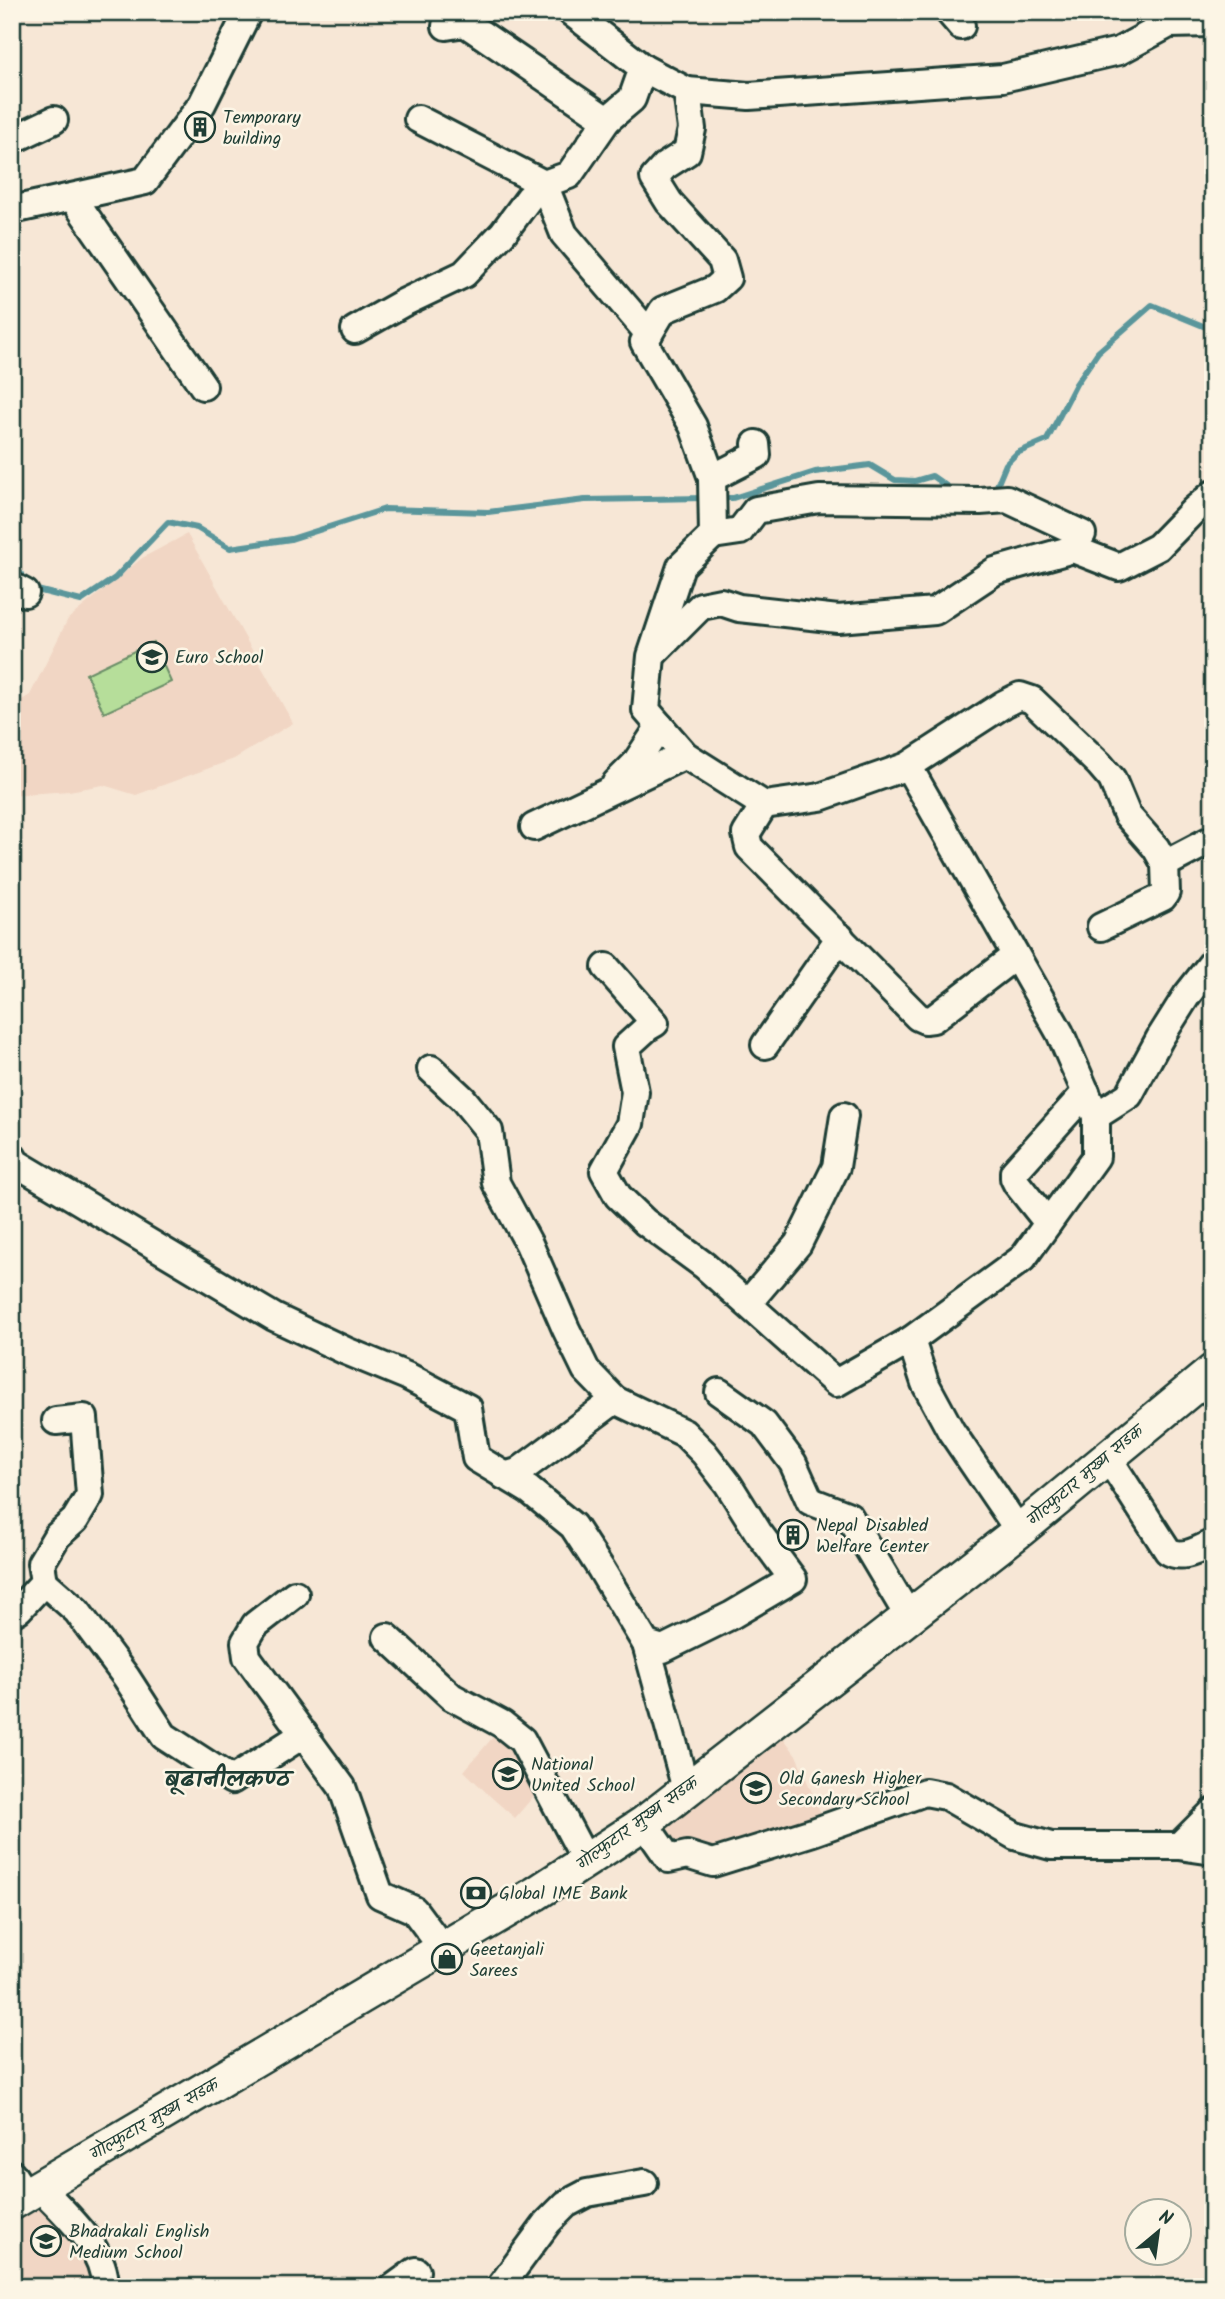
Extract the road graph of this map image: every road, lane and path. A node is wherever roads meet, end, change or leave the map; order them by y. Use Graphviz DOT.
graph roads {
  1 [pos="247,12"];
  2 [pos="570,12"];
  3 [pos="1213,23"];
  4 [pos="446,26"];
  5 [pos="643,68"];
  6 [pos="687,91"];
  7 [pos="418,119"];
  8 [pos="54,120"];
  9 [pos="607,120"];
  10 [pos="12,140"];
  11 [pos="544,184"];
  12 [pos="73,198"];
  13 [pos="12,210"];
  14 [pos="355,330"];
  15 [pos="649,334"];
  16 [pos="203,386"];
  17 [pos="756,444"];
  18 [pos="712,481"];
  19 [pos="1213,494"];
  20 [pos="713,523"];
  21 [pos="1082,534"];
  22 [pos="651,656"];
  23 [pos="660,726"];
  24 [pos="685,755"];
  25 [pos="908,766"];
  26 [pos="608,792"];
  27 [pos="764,804"];
  28 [pos="534,827"];
  29 [pos="1213,843"];
  30 [pos="1165,864"];
  31 [pos="1101,926"];
  32 [pos="840,937"];
  33 [pos="1015,956"];
  34 [pos="1213,962"];
  35 [pos="606,967"];
  36 [pos="765,1045"];
  37 [pos="431,1069"];
  38 [pos="1091,1104"];
  39 [pos="844,1116"];
  40 [pos="12,1156"];
  41 [pos="1048,1223"];
  42 [pos="748,1303"];
  43 [pos="911,1340"];
  44 [pos="1213,1371"];
  45 [pos="719,1392"];
  46 [pos="615,1400"];
  47 [pos="55,1420"];
  48 [pos="1107,1456"];
  49 [pos="504,1476"];
  50 [pos="1019,1531"];
  51 [pos="1213,1543"];
  52 [pos="44,1582"];
  53 [pos="295,1594"];
  54 [pos="12,1612"];
  55 [pos="909,1617"];
  56 [pos="387,1637"];
  57 [pos="646,1644"];
  58 [pos="304,1734"];
  59 [pos="686,1789"];
  60 [pos="1213,1812"];
  61 [pos="644,1823"];
  62 [pos="1179,1846"];
  63 [pos="1213,1851"];
  64 [pos="586,1861"];
  65 [pos="443,1949"];
  66 [pos="644,2183"];
  67 [pos="22,2189"];
  68 [pos="416,2271"];
  69 [pos="105,2287"];
  70 [pos="394,2287"];
  71 [pos="500,2287"];
  1 -- 12 [label="street"];
  2 -- 5 [label="street"];
  3 -- 6 [label="street"];
  4 -- 9 [label="street"];
  5 -- 6 [label="street"];
  5 -- 9 [label="street"];
  6 -- 15 [label="street"];
  7 -- 11 [label="street"];
  8 -- 10 [label="street"];
  9 -- 11 [label="street"];
  11 -- 14 [label="street"];
  11 -- 15 [label="street"];
  12 -- 13 [label="street"];
  12 -- 16 [label="street"];
  15 -- 18 [label="street"];
  17 -- 18 [label="street"];
  18 -- 20 [label="street"];
  19 -- 22 [label="street"];
  20 -- 21 [label="street"];
  20 -- 22 [label="street"];
  22 -- 23 [label="street"];
  23 -- 24 [label="street"];
  23 -- 26 [label="street"];
  24 -- 26 [label="street"];
  24 -- 27 [label="street"];
  25 -- 27 [label="street"];
  25 -- 30 [label="street"];
  25 -- 33 [label="street"];
  26 -- 28 [label="street"];
  27 -- 32 [label="street"];
  29 -- 30 [label="street"];
  30 -- 31 [label="street"];
  32 -- 33 [label="street"];
  32 -- 36 [label="street"];
  33 -- 38 [label="street"];
  34 -- 38 [label="street"];
  35 -- 42 [label="street"];
  37 -- 46 [label="street"];
  38 -- 41 [label="street"];
  38 -- 41 [label="street"];
  39 -- 42 [label="street"];
  40 -- 49 [label="street"];
  41 -- 43 [label="street"];
  42 -- 43 [label="street"];
  43 -- 50 [label="street"];
  44 -- 48 [label="main road, गोल्फुटार मुख्य सडक"];
  45 -- 55 [label="street"];
  46 -- 49 [label="street"];
  46 -- 57 [label="street"];
  47 -- 52 [label="street"];
  48 -- 50 [label="main road, गोल्फुटार मुख्य सडक"];
  48 -- 51 [label="street"];
  49 -- 57 [label="street"];
  50 -- 55 [label="main road, गोल्फुटार मुख्य सडक"];
  52 -- 54 [label="street"];
  52 -- 58 [label="street"];
  53 -- 58 [label="street"];
  55 -- 59 [label="main road, गोल्फुटार मुख्य सडक"];
  56 -- 64 [label="street"];
  57 -- 59 [label="street"];
  58 -- 65 [label="street"];
  59 -- 61 [label="main road, गोल्फुटार मुख्य सडक"];
  60 -- 62 [label="street"];
  61 -- 62 [label="street"];
  61 -- 64 [label="main road, गोल्फुटार मुख्य सडक"];
  62 -- 63 [label="street"];
  64 -- 65 [label="main road, गोल्फुटार मुख्य सडक"];
  65 -- 67 [label="main road, गोल्फुटार मुख्य सडक"];
  66 -- 71 [label="street"];
  67 -- 69 [label="street"];
  68 -- 70 [label="street"];
}
